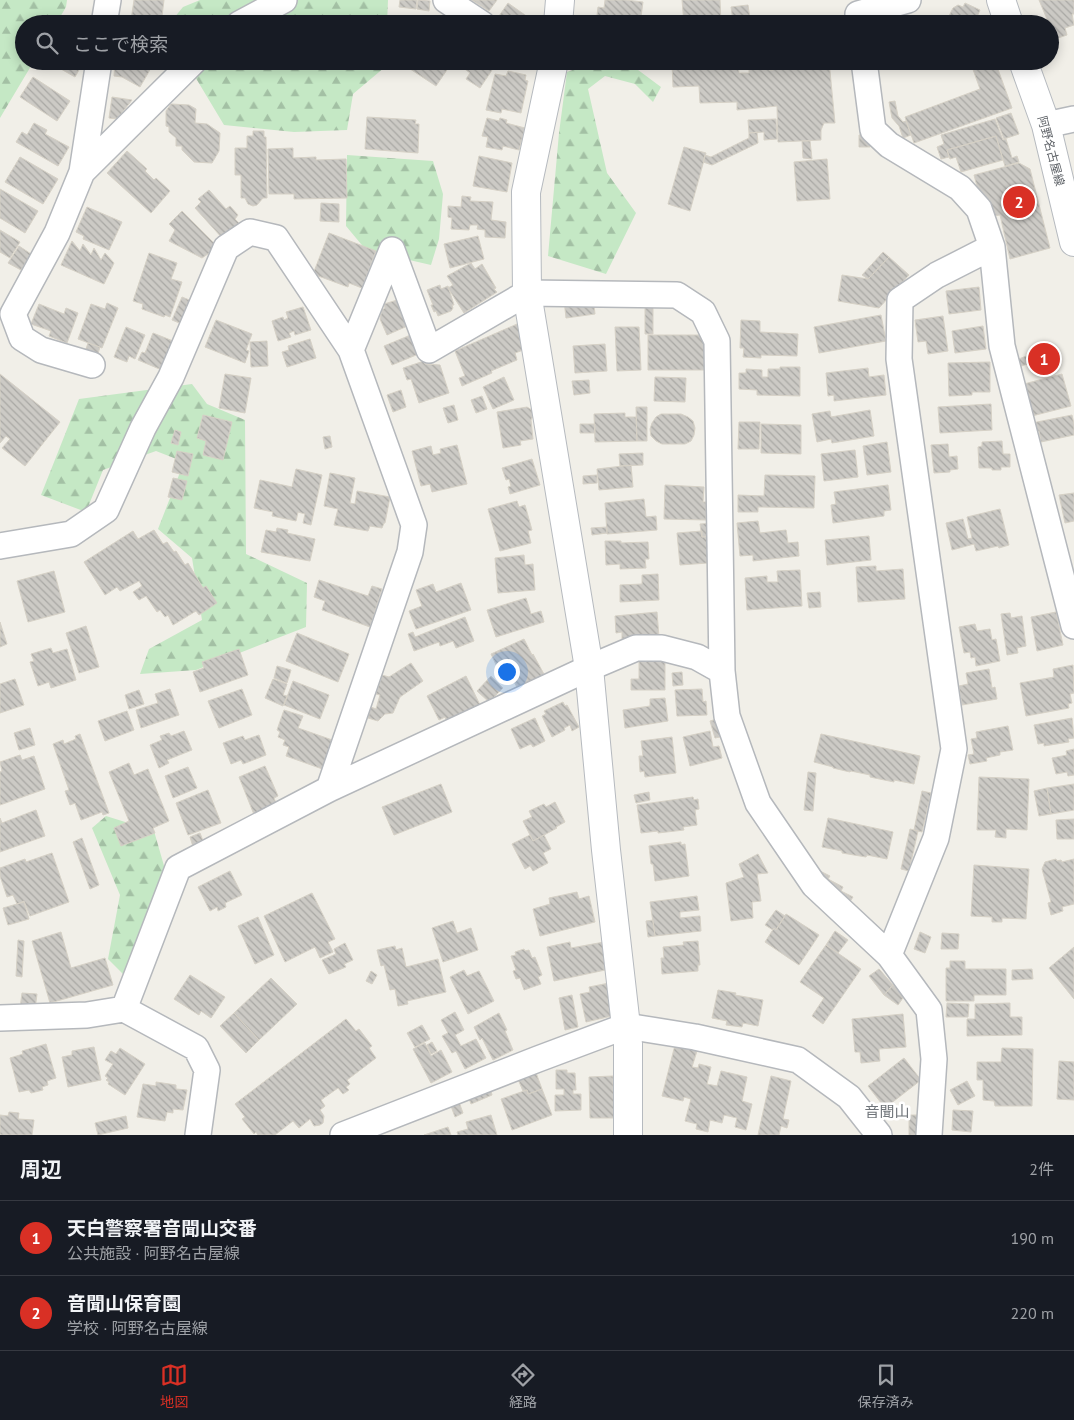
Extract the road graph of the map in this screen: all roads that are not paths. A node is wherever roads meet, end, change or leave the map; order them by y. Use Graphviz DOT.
graph roads {
  1 [pos="108,0"];
  2 [pos="284,0"];
  3 [pos="446,0"];
  4 [pos="560,0"];
  5 [pos="908,0"];
  6 [pos="1001,0"];
  7 [pos="856,13"];
  8 [pos="106,15"];
  9 [pos="256,15"];
  10 [pos="468,15"];
  11 [pos="559,15"];
  12 [pos="1006,15"];
  13 [pos="98,70"];
  14 [pos="185,70"];
  15 [pos="547,70"];
  16 [pos="865,70"];
  17 [pos="1026,70"];
  18 [pos="1074,120"];
  19 [pos="1046,125"];
  20 [pos="82,172"];
  21 [pos="1073,233"];
  22 [pos="992,247"];
  23 [pos="528,292"];
  24 [pos="351,350"];
  25 [pos="92,365"];
  26 [pos="0,546"];
  27 [pos="1074,626"];
  28 [pos="589,668"];
  29 [pos="722,671"];
  30 [pos="329,789"];
  31 [pos="889,955"];
  32 [pos="124,1009"];
  33 [pos="0,1018"];
  34 [pos="626,1026"];
  35 [pos="198,1135"];
  36 [pos="343,1135"];
  37 [pos="628,1135"];
  38 [pos="879,1135"];
  39 [pos="929,1135"];
  1 -- 8 [label="street"];
  2 -- 9 [label="street"];
  3 -- 10 [label="street"];
  4 -- 11 [label="street"];
  5 -- 7 [label="street"];
  6 -- 12 [label="street"];
  13 -- 20 [label="street"];
  14 -- 20 [label="street"];
  15 -- 23 [label="street"];
  16 -- 22 [label="street"];
  17 -- 19 [label="street, 阿野名古屋線"];
  18 -- 19 [label="street"];
  19 -- 21 [label="street, 阿野名古屋線"];
  20 -- 25 [label="street"];
  22 -- 27 [label="street"];
  22 -- 31 [label="street"];
  23 -- 24 [label="street"];
  23 -- 28 [label="street"];
  23 -- 29 [label="street"];
  24 -- 26 [label="street"];
  24 -- 30 [label="street"];
  28 -- 29 [label="street"];
  28 -- 30 [label="street"];
  28 -- 34 [label="street"];
  29 -- 31 [label="street"];
  30 -- 32 [label="street"];
  31 -- 39 [label="street"];
  32 -- 33 [label="street"];
  32 -- 35 [label="street"];
  34 -- 36 [label="street"];
  34 -- 37 [label="street"];
  34 -- 38 [label="street"];
}
